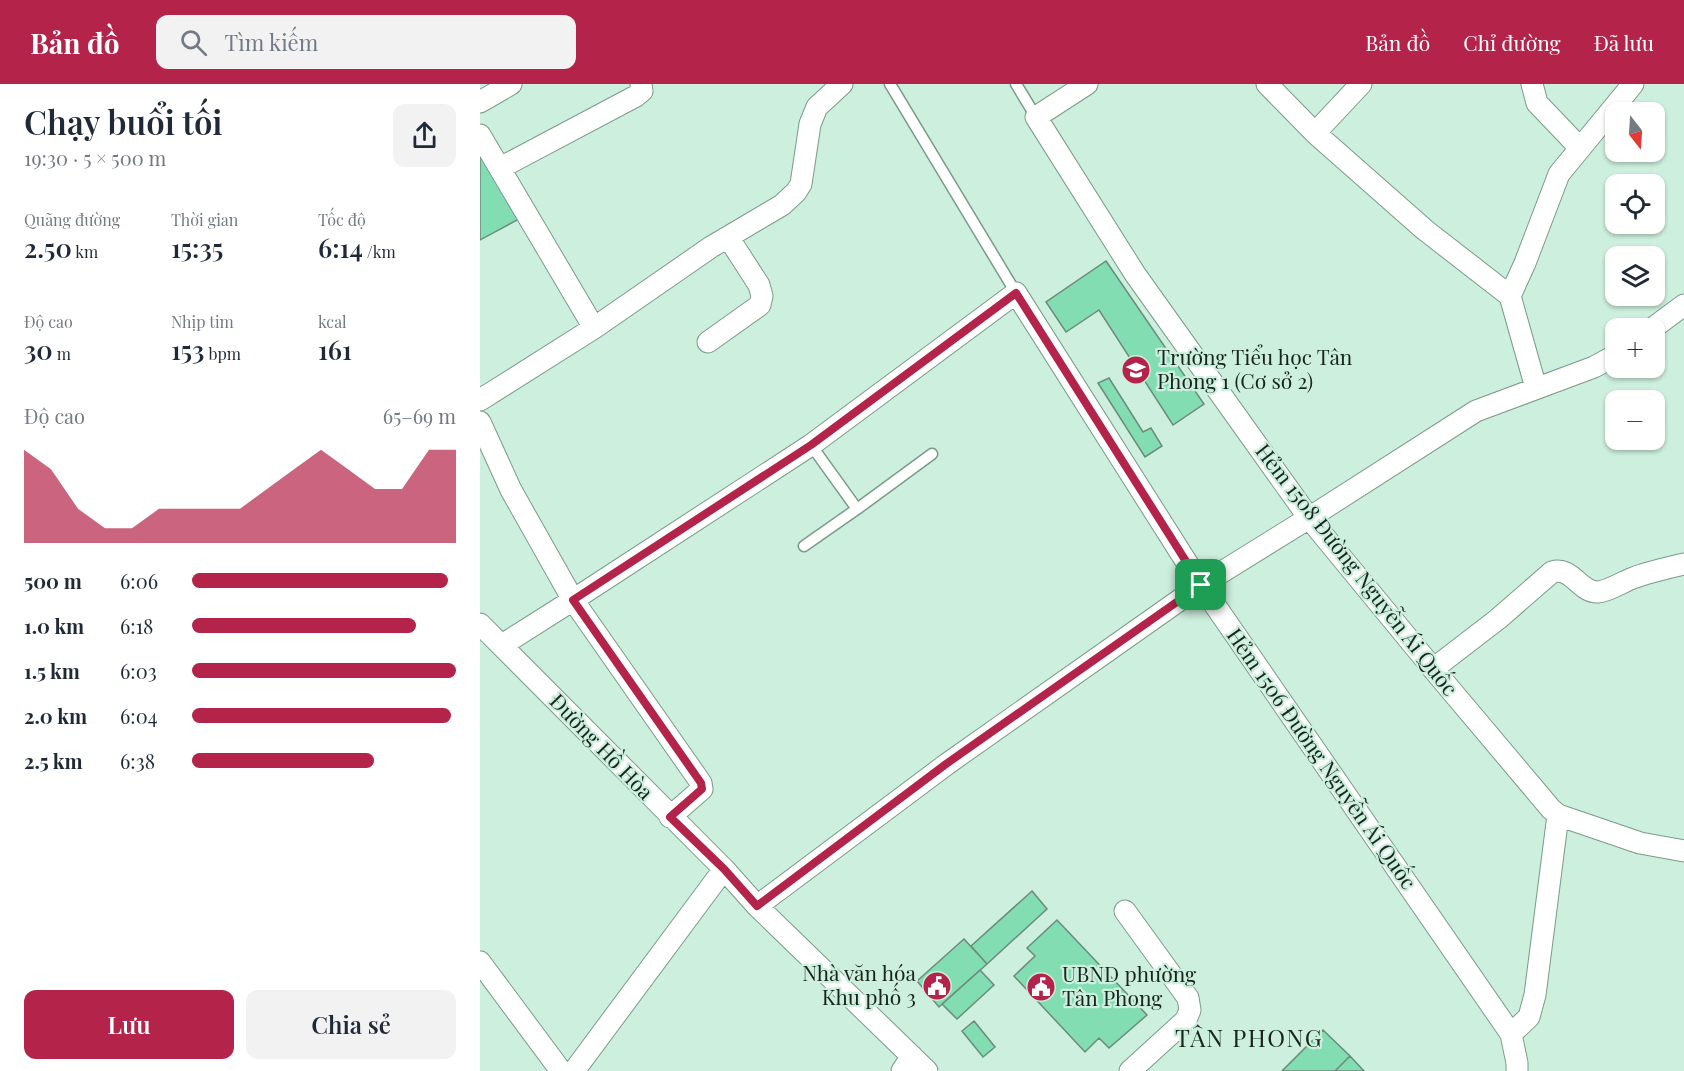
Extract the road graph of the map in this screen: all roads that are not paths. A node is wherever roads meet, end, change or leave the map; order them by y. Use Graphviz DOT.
graph roads {
  1 [pos="511,84"];
  2 [pos="641,84"];
  3 [pos="842,84"];
  4 [pos="890,84"];
  5 [pos="1016,84"];
  6 [pos="1088,84"];
  7 [pos="1267,84"];
  8 [pos="1361,84"];
  9 [pos="1532,84"];
  10 [pos="1633,84"];
  11 [pos="480,102"];
  12 [pos="1036,117"];
  13 [pos="1315,133"];
  14 [pos="480,135"];
  15 [pos="1580,148"];
  16 [pos="500,168"];
  17 [pos="728,237"];
  18 [pos="1016,293"];
  19 [pos="1510,296"];
  20 [pos="1684,305"];
  21 [pos="1665,319"];
  22 [pos="594,328"];
  23 [pos="708,342"];
  24 [pos="1605,361"];
  25 [pos="1536,388"];
  26 [pos="480,400"];
  27 [pos="480,422"];
  28 [pos="811,445"];
  29 [pos="932,454"];
  30 [pos="857,508"];
  31 [pos="1309,518"];
  32 [pos="804,546"];
  33 [pos="1684,564"];
  34 [pos="1201,585"];
  35 [pos="573,600"];
  36 [pos="480,624"];
  37 [pos="502,645"];
  38 [pos="1433,669"];
  39 [pos="1558,815"];
  40 [pos="670,817"];
  41 [pos="1684,851"];
  42 [pos="724,869"];
  43 [pos="757,906"];
  44 [pos="1125,911"];
  45 [pos="480,962"];
  46 [pos="1511,1034"];
  47 [pos="907,1064"];
  48 [pos="573,1070"];
  49 [pos="927,1071"];
  50 [pos="1130,1071"];
  51 [pos="1517,1071"];
  1 -- 11 [label="street"];
  2 -- 16 [label="street"];
  3 -- 17 [label="street"];
  4 -- 18 [label="lane, Hẻm 1506 Đường Nguyễn Ái Quốc"];
  5 -- 12 [label="lane, Hẻm 1508 Đường Nguyễn Ái Quốc"];
  6 -- 12 [label="street"];
  7 -- 13 [label="street"];
  8 -- 13 [label="street"];
  9 -- 15 [label="street"];
  10 -- 15 [label="street"];
  12 -- 31 [label="street, Hẻm 1508 Đường Nguyễn Ái Quốc"];
  13 -- 19 [label="street"];
  14 -- 16 [label="street"];
  15 -- 19 [label="street"];
  16 -- 22 [label="street"];
  17 -- 22 [label="street"];
  17 -- 23 [label="street"];
  18 -- 28 [label="street"];
  18 -- 34 [label="street, Hẻm 1506 Đường Nguyễn Ái Quốc"];
  19 -- 25 [label="street"];
  20 -- 21 [label="street"];
  22 -- 26 [label="street"];
  24 -- 25 [label="street"];
  25 -- 31 [label="street"];
  27 -- 35 [label="street"];
  28 -- 30 [label="lane"];
  28 -- 35 [label="street"];
  29 -- 30 [label="lane"];
  30 -- 32 [label="lane"];
  31 -- 34 [label="street"];
  31 -- 38 [label="street, Hẻm 1508 Đường Nguyễn Ái Quốc"];
  33 -- 38 [label="street"];
  34 -- 43 [label="street"];
  34 -- 46 [label="street, Hẻm 1506 Đường Nguyễn Ái Quốc"];
  35 -- 37 [label="street"];
  35 -- 40 [label="street"];
  36 -- 37 [label="street, Đường Hồ Hòa"];
  37 -- 40 [label="street, Đường Hồ Hòa"];
  38 -- 39 [label="street, Hẻm 1508 Đường Nguyễn Ái Quốc"];
  39 -- 41 [label="street, Hẻm 1508 Đường Nguyễn Ái Quốc"];
  39 -- 46 [label="street"];
  40 -- 42 [label="street, Đường Hồ Hòa"];
  42 -- 43 [label="street, Đường Hồ Hòa"];
  42 -- 48 [label="street"];
  43 -- 47 [label="street, Đường Hồ Hòa"];
  44 -- 50 [label="street"];
  45 -- 48 [label="street"];
  46 -- 51 [label="street"];
  47 -- 49 [label="street, Đường Hồ Hòa"];
}
